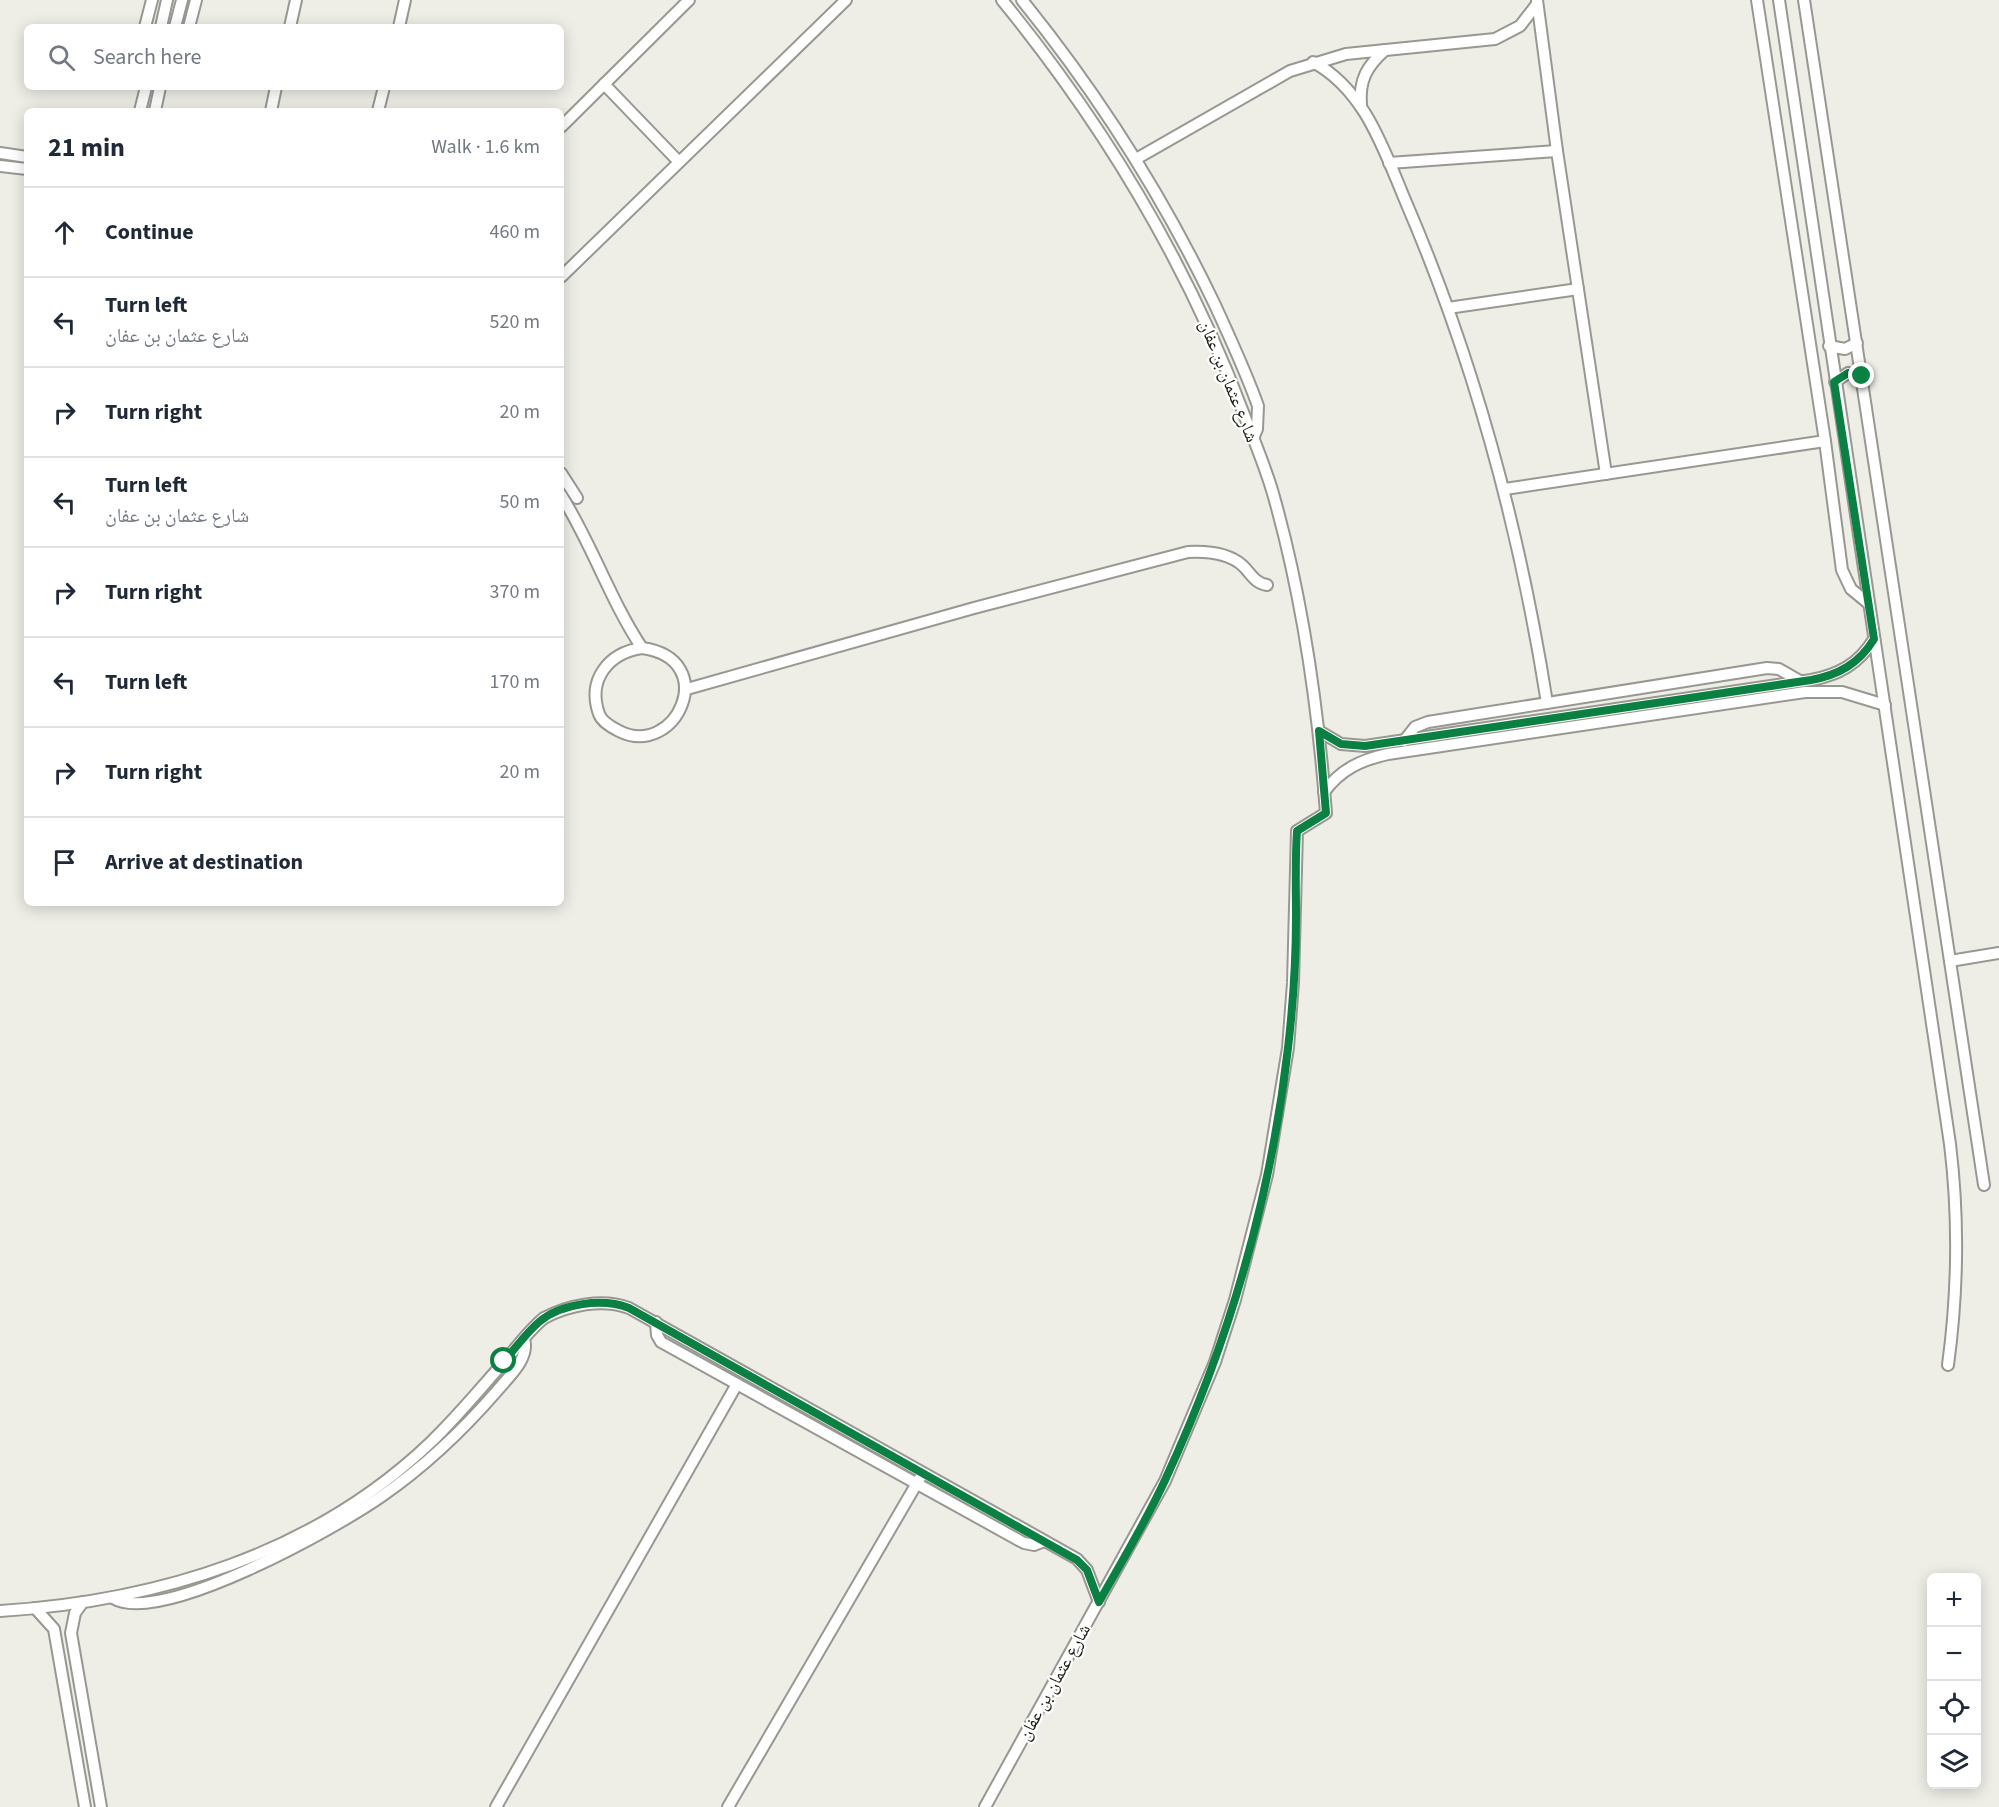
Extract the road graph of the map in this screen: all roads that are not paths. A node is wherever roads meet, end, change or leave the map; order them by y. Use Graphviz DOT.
graph roads {
  1 [pos="152,0"];
  2 [pos="167,0"];
  3 [pos="182,0"];
  4 [pos="196,0"];
  5 [pos="296,0"];
  6 [pos="405,0"];
  7 [pos="690,0"];
  8 [pos="846,0"];
  9 [pos="1002,0"];
  10 [pos="1022,0"];
  11 [pos="1757,0"];
  12 [pos="1779,0"];
  13 [pos="1804,0"];
  14 [pos="1537,2"];
  15 [pos="147,24"];
  16 [pos="162,24"];
  17 [pos="176,24"];
  18 [pos="190,24"];
  19 [pos="291,24"];
  20 [pos="400,24"];
  21 [pos="1384,50"];
  22 [pos="1313,63"];
  23 [pos="604,84"];
  24 [pos="142,90"];
  25 [pos="162,90"];
  26 [pos="275,90"];
  27 [pos="383,90"];
  28 [pos="1361,107"];
  29 [pos="140,108"];
  30 [pos="155,108"];
  31 [pos="272,108"];
  32 [pos="379,108"];
  33 [pos="564,124"];
  34 [pos="1557,151"];
  35 [pos="0,153"];
  36 [pos="24,157"];
  37 [pos="1136,159"];
  38 [pos="679,162"];
  39 [pos="1389,163"];
  40 [pos="0,166"];
  41 [pos="24,169"];
  42 [pos="564,274"];
  43 [pos="1578,288"];
  44 [pos="1449,308"];
  45 [pos="1857,343"];
  46 [pos="1829,346"];
  47 [pos="1862,376"];
  48 [pos="1834,382"];
  49 [pos="1253,438"];
  50 [pos="1825,441"];
  51 [pos="1606,474"];
  52 [pos="564,478"];
  53 [pos="1505,489"];
  54 [pos="577,498"];
  55 [pos="564,500"];
  56 [pos="1267,585"];
  57 [pos="1868,603"];
  58 [pos="1874,639"];
  59 [pos="642,648"];
  60 [pos="1800,681"];
  61 [pos="687,689"];
  62 [pos="1547,703"];
  63 [pos="1886,705"];
  64 [pos="1319,731"];
  65 [pos="1404,741"];
  66 [pos="1324,792"];
  67 [pos="1999,953"];
  68 [pos="1950,961"];
  69 [pos="1983,1185"];
  70 [pos="656,1322"];
  71 [pos="1948,1365"];
  72 [pos="737,1384"];
  73 [pos="923,1473"];
  74 [pos="916,1484"];
  75 [pos="1044,1541"];
  76 [pos="83,1602"];
  77 [pos="1099,1602"];
  78 [pos="36,1608"];
  79 [pos="0,1611"];
  80 [pos="85,1807"];
  81 [pos="101,1807"];
  82 [pos="496,1807"];
  83 [pos="728,1807"];
  84 [pos="985,1807"];
  1 -- 15 [label="street"];
  2 -- 16 [label="street"];
  3 -- 17 [label="street"];
  4 -- 18 [label="street"];
  5 -- 19 [label="street"];
  6 -- 20 [label="street"];
  7 -- 23 [label="street"];
  8 -- 38 [label="street"];
  9 -- 49 [label="street, شارع عثمان بن عفان"];
  10 -- 37 [label="street"];
  11 -- 50 [label="street"];
  12 -- 46 [label="street"];
  13 -- 45 [label="street"];
  14 -- 21 [label="street"];
  14 -- 34 [label="street"];
  21 -- 22 [label="street"];
  21 -- 28 [label="street"];
  22 -- 28 [label="street"];
  22 -- 37 [label="street"];
  23 -- 33 [label="street"];
  23 -- 38 [label="street"];
  24 -- 29 [label="street"];
  25 -- 30 [label="street"];
  26 -- 31 [label="street"];
  27 -- 32 [label="street"];
  28 -- 39 [label="street"];
  34 -- 39 [label="street"];
  34 -- 43 [label="street"];
  35 -- 36 [label="street"];
  37 -- 49 [label="street"];
  38 -- 42 [label="street"];
  39 -- 44 [label="street"];
  40 -- 41 [label="street"];
  43 -- 44 [label="street"];
  43 -- 51 [label="street"];
  44 -- 53 [label="street"];
  45 -- 46 [label="street"];
  45 -- 47 [label="street"];
  46 -- 48 [label="street"];
  47 -- 48 [label="street"];
  47 -- 68 [label="street"];
  48 -- 57 [label="street"];
  49 -- 64 [label="street, شارع عثمان بن عفان"];
  50 -- 51 [label="street"];
  50 -- 57 [label="street"];
  51 -- 53 [label="street"];
  52 -- 54 [label="street"];
  53 -- 62 [label="street"];
  55 -- 59 [label="street"];
  56 -- 61 [label="street"];
  57 -- 58 [label="street"];
  58 -- 60 [label="street"];
  58 -- 63 [label="street"];
  59 -- 61 [label="street"];
  59 -- 61 [label="street"];
  60 -- 62 [label="street"];
  60 -- 65 [label="street"];
  62 -- 65 [label="street"];
  63 -- 66 [label="street"];
  63 -- 71 [label="street"];
  64 -- 65 [label="street"];
  64 -- 66 [label="street, شارع عثمان بن عفان"];
  66 -- 77 [label="street, شارع عثمان بن عفان"];
  67 -- 68 [label="street"];
  68 -- 69 [label="street"];
  70 -- 72 [label="street"];
  70 -- 73 [label="street"];
  70 -- 76 [label="street"];
  72 -- 74 [label="street"];
  72 -- 82 [label="street"];
  73 -- 74 [label="street"];
  73 -- 75 [label="street"];
  74 -- 75 [label="street"];
  74 -- 83 [label="street"];
  75 -- 77 [label="street"];
  76 -- 78 [label="street"];
  76 -- 81 [label="street"];
  77 -- 84 [label="street, شارع عثمان بن عفان"];
  78 -- 79 [label="street"];
  78 -- 80 [label="street"];
}
